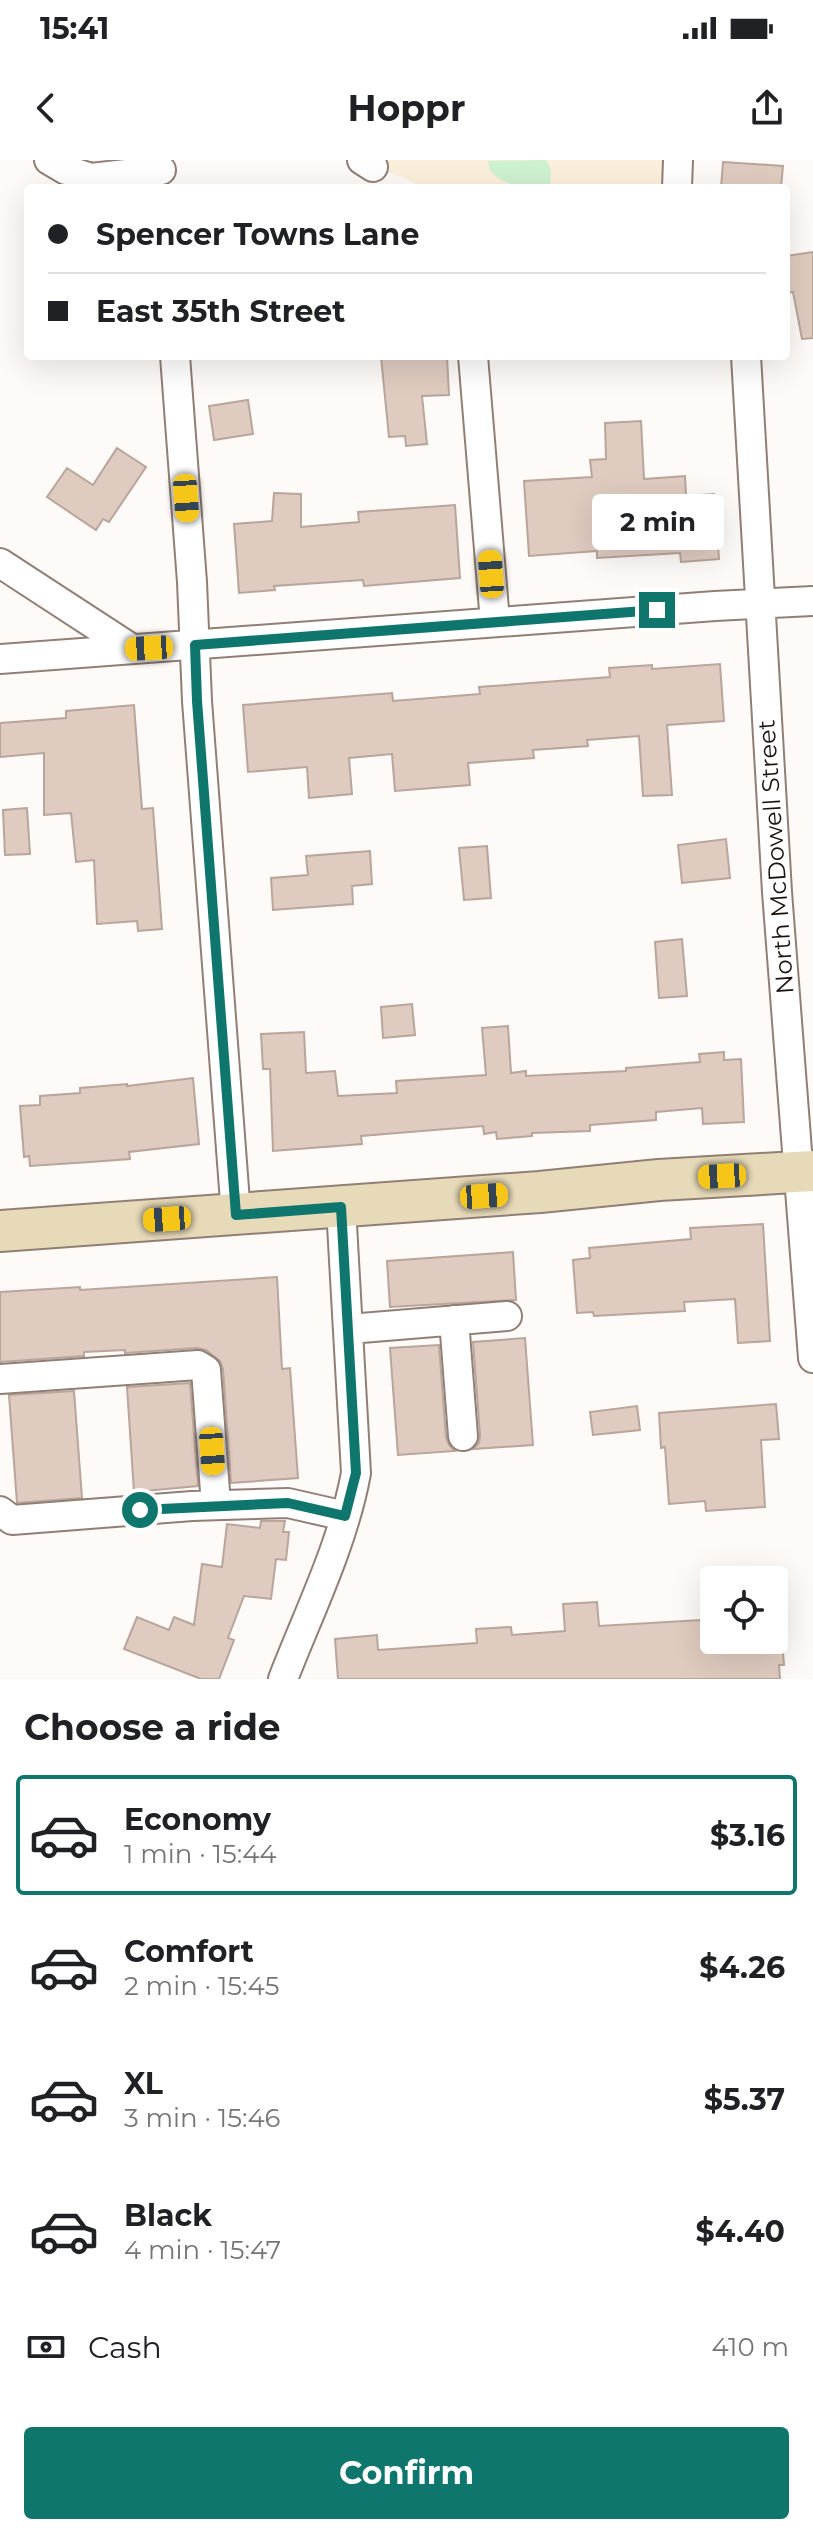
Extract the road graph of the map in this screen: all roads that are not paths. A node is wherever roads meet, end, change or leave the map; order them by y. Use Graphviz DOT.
graph roads {
  1 [pos="49,160"];
  2 [pos="678,160"];
  3 [pos="161,173"];
  4 [pos="677,184"];
  5 [pos="175,360"];
  6 [pos="473,360"];
  7 [pos="746,360"];
  8 [pos="0,563"];
  9 [pos="813,601"];
  10 [pos="760,604"];
  11 [pos="495,622"];
  12 [pos="195,645"];
  13 [pos="132,649"];
  14 [pos="0,659"];
  15 [pos="806,1172"];
  16 [pos="341,1207"];
  17 [pos="236,1215"];
  18 [pos="0,1231"];
  19 [pos="507,1316"];
  20 [pos="454,1320"];
  21 [pos="349,1329"];
  22 [pos="813,1358"];
  23 [pos="0,1379"];
  24 [pos="463,1436"];
  25 [pos="216,1505"];
  26 [pos="0,1511"];
  27 [pos="345,1516"];
  28 [pos="283,1679"];
  1 -- 3 [label="street"];
  2 -- 4 [label="street"];
  5 -- 12 [label="street"];
  6 -- 11 [label="street"];
  7 -- 10 [label="street, North McDowell Street"];
  8 -- 13 [label="street"];
  9 -- 10 [label="street"];
  10 -- 11 [label="street"];
  10 -- 15 [label="street, North McDowell Street"];
  11 -- 12 [label="street"];
  12 -- 13 [label="street"];
  12 -- 17 [label="street"];
  13 -- 14 [label="street"];
  15 -- 16 [label="street"];
  15 -- 22 [label="street, North McDowell Street"];
  16 -- 17 [label="street"];
  16 -- 21 [label="street"];
  17 -- 18 [label="street"];
  19 -- 20 [label="street"];
  20 -- 21 [label="street"];
  20 -- 24 [label="street"];
  21 -- 27 [label="street"];
  23 -- 25 [label="street"];
  25 -- 26 [label="street"];
  25 -- 27 [label="street"];
  27 -- 28 [label="street"];
}
